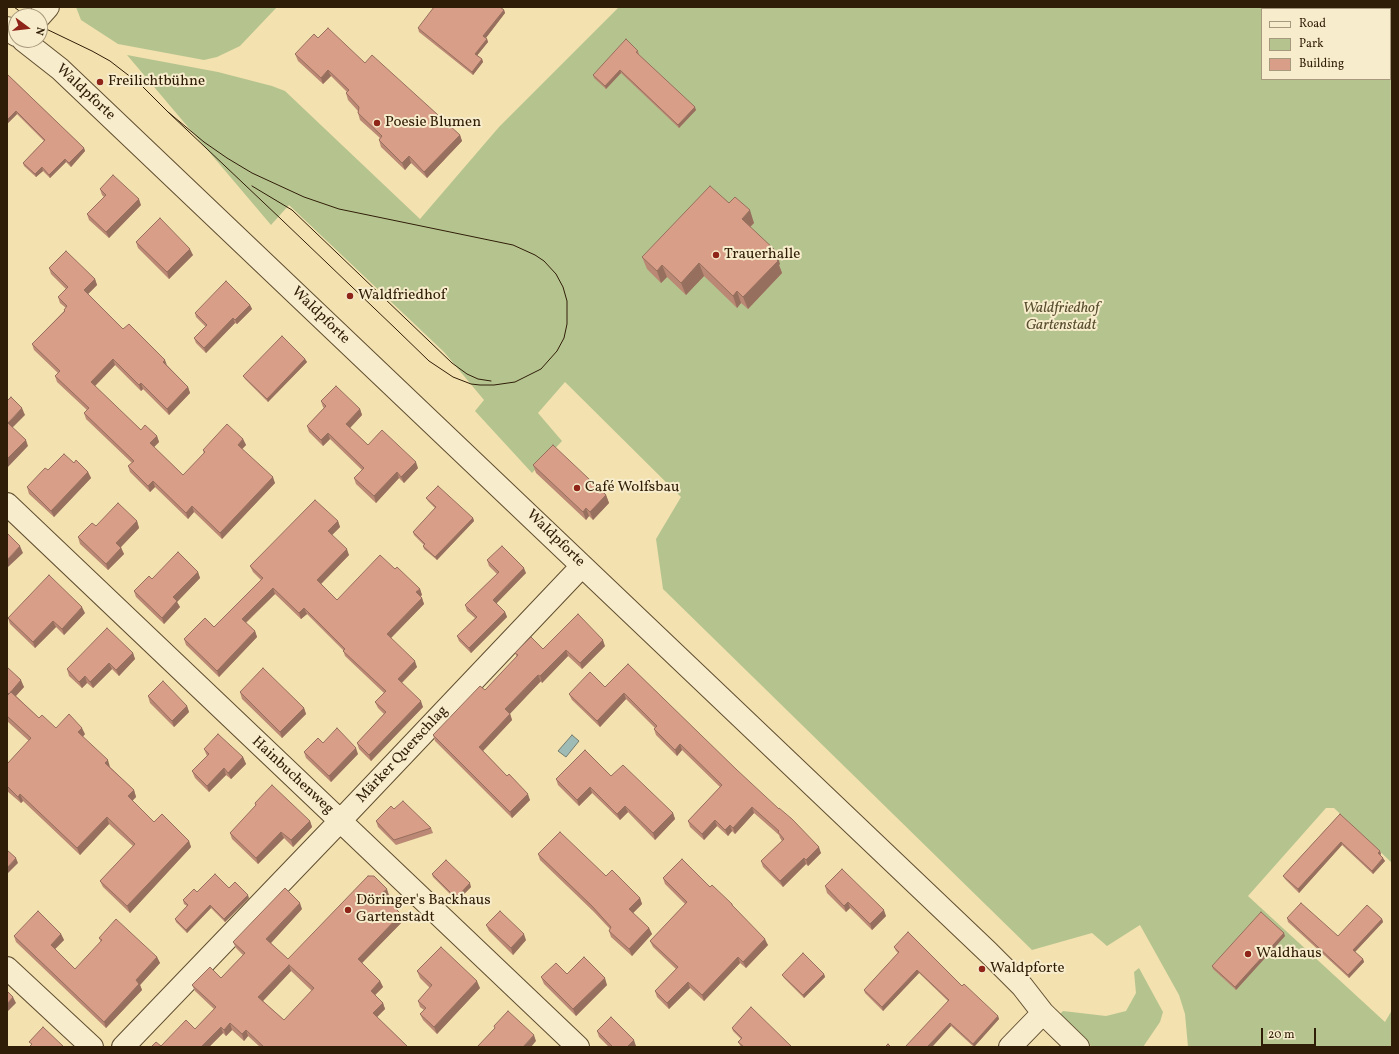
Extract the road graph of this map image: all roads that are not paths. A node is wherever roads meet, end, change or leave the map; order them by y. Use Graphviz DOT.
graph roads {
  1 [pos="33,48"];
  2 [pos="7,504"];
  3 [pos="582,566"];
  4 [pos="340,821"];
  5 [pos="7,968"];
  6 [pos="1043,1013"];
  7 [pos="92,1047"];
  8 [pos="123,1047"];
  9 [pos="578,1047"];
  10 [pos="1010,1047"];
  11 [pos="1078,1047"];
  1 -- 3 [label="street, Waldpforte"];
  2 -- 4 [label="street, Hainbuchenweg"];
  3 -- 4 [label="street, Märker Querschlag"];
  3 -- 6 [label="street, Waldpforte"];
  4 -- 8 [label="street, Märker Querschlag"];
  4 -- 9 [label="street, Hainbuchenweg"];
  5 -- 7 [label="street"];
  6 -- 10 [label="street"];
  6 -- 11 [label="street, Waldpforte"];
}
